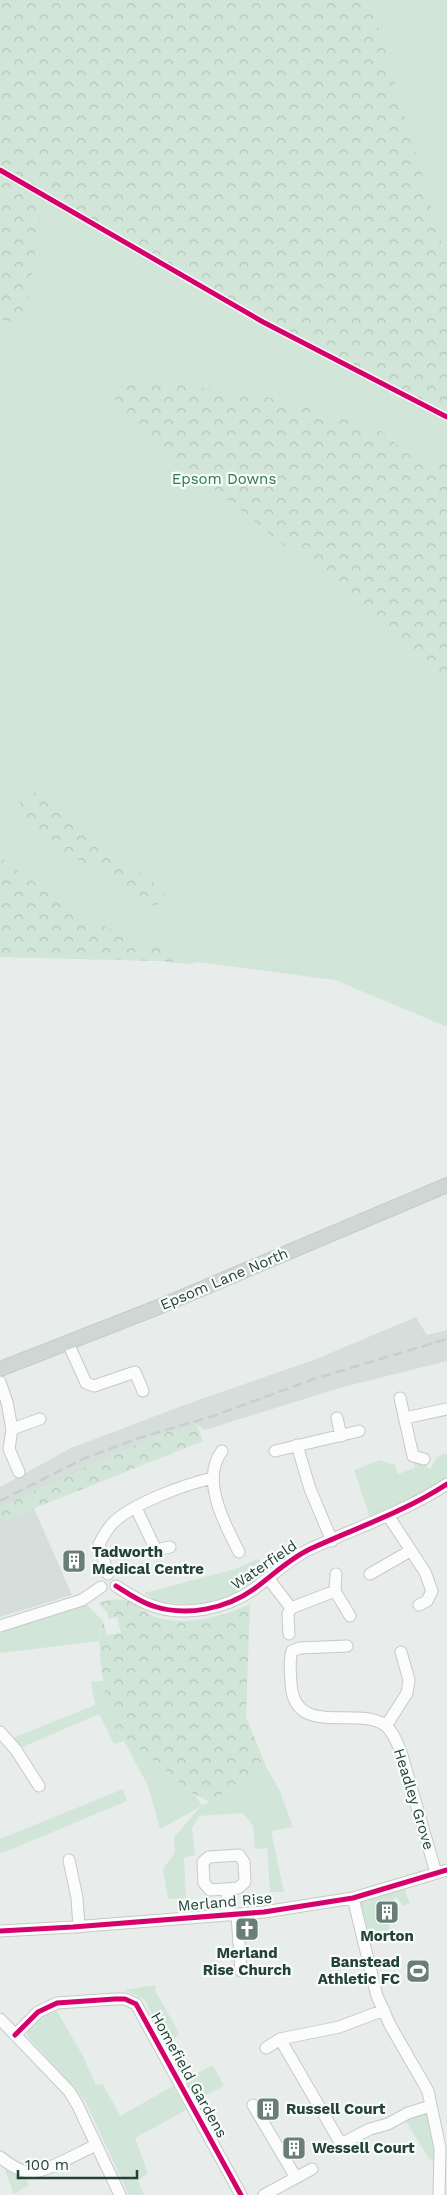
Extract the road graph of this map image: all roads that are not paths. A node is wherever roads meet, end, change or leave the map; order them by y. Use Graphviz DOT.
graph roads {
  1 [pos="447,1185"];
  2 [pos="68,1342"];
  3 [pos="0,1369"];
  4 [pos="0,1382"];
  5 [pos="143,1391"];
  6 [pos="400,1398"];
  7 [pos="447,1409"];
  8 [pos="336,1418"];
  9 [pos="405,1418"];
  10 [pos="40,1419"];
  11 [pos="12,1429"];
  12 [pos="359,1431"];
  13 [pos="341,1436"];
  14 [pos="296,1446"];
  15 [pos="276,1451"];
  16 [pos="222,1452"];
  17 [pos="424,1459"];
  18 [pos="19,1472"];
  19 [pos="212,1478"];
  20 [pos="447,1484"];
  21 [pos="136,1508"];
  22 [pos="389,1517"];
  23 [pos="332,1541"];
  24 [pos="170,1546"];
  25 [pos="410,1550"];
  26 [pos="239,1552"];
  27 [pos="108,1574"];
  28 [pos="336,1574"];
  29 [pos="370,1574"];
  30 [pos="268,1578"];
  31 [pos="116,1586"];
  32 [pos="101,1587"];
  33 [pos="335,1591"];
  34 [pos="420,1605"];
  35 [pos="291,1608"];
  36 [pos="350,1616"];
  37 [pos="0,1626"];
  38 [pos="289,1634"];
  39 [pos="347,1646"];
  40 [pos="401,1652"];
  41 [pos="386,1726"];
  42 [pos="0,1732"];
  43 [pos="39,1786"];
  44 [pos="69,1860"];
  45 [pos="442,1871"];
  46 [pos="227,1889"];
  47 [pos="354,1898"];
  48 [pos="232,1915"];
  49 [pos="79,1926"];
  50 [pos="0,1931"];
  51 [pos="241,1971"];
  52 [pos="384,2010"];
  53 [pos="0,2019"];
  54 [pos="15,2034"];
  55 [pos="280,2039"];
  56 [pos="266,2048"];
  57 [pos="253,2105"];
  58 [pos="431,2106"];
  59 [pos="96,2145"];
  60 [pos="0,2157"];
  61 [pos="312,2169"];
  62 [pos="295,2176"];
  63 [pos="120,2195"];
  64 [pos="241,2195"];
  65 [pos="264,2195"];
  66 [pos="439,2195"];
  1 -- 2 [label="main road, Epsom Lane North"];
  2 -- 3 [label="main road, Epsom Lane North"];
  2 -- 5 [label="street"];
  4 -- 11 [label="street"];
  6 -- 9 [label="street"];
  7 -- 9 [label="street"];
  8 -- 13 [label="street"];
  9 -- 17 [label="street"];
  10 -- 11 [label="street"];
  11 -- 18 [label="street"];
  12 -- 13 [label="street"];
  13 -- 14 [label="street"];
  14 -- 15 [label="street"];
  14 -- 23 [label="street"];
  16 -- 19 [label="street"];
  19 -- 21 [label="street"];
  19 -- 26 [label="street"];
  20 -- 22 [label="street, Waterfield"];
  21 -- 24 [label="street"];
  21 -- 27 [label="street"];
  22 -- 23 [label="street, Waterfield"];
  22 -- 25 [label="street"];
  23 -- 30 [label="street, Waterfield"];
  25 -- 29 [label="street"];
  25 -- 34 [label="street"];
  27 -- 31 [label="street"];
  27 -- 32 [label="street"];
  28 -- 33 [label="street"];
  30 -- 31 [label="street, Waterfield"];
  30 -- 35 [label="street"];
  31 -- 32 [label="street"];
  32 -- 37 [label="street"];
  33 -- 35 [label="street"];
  33 -- 36 [label="street"];
  35 -- 38 [label="street"];
  39 -- 41 [label="street"];
  40 -- 41 [label="street"];
  41 -- 45 [label="street, Headley Grove"];
  42 -- 43 [label="street"];
  44 -- 49 [label="street"];
  45 -- 47 [label="street, Merland Rise"];
  46 -- 48 [label="street"];
  47 -- 48 [label="street, Merland Rise"];
  47 -- 52 [label="street"];
  48 -- 49 [label="street, Merland Rise"];
  48 -- 51 [label="street"];
  49 -- 50 [label="street, Merland Rise"];
  52 -- 55 [label="street"];
  52 -- 58 [label="street"];
  53 -- 54 [label="street"];
  54 -- 59 [label="street"];
  54 -- 64 [label="street, Homefield Gardens"];
  55 -- 56 [label="street"];
  55 -- 58 [label="street"];
  57 -- 62 [label="street"];
  58 -- 66 [label="street"];
  59 -- 60 [label="street"];
  59 -- 63 [label="street"];
  61 -- 62 [label="street"];
  62 -- 65 [label="street"];
}
